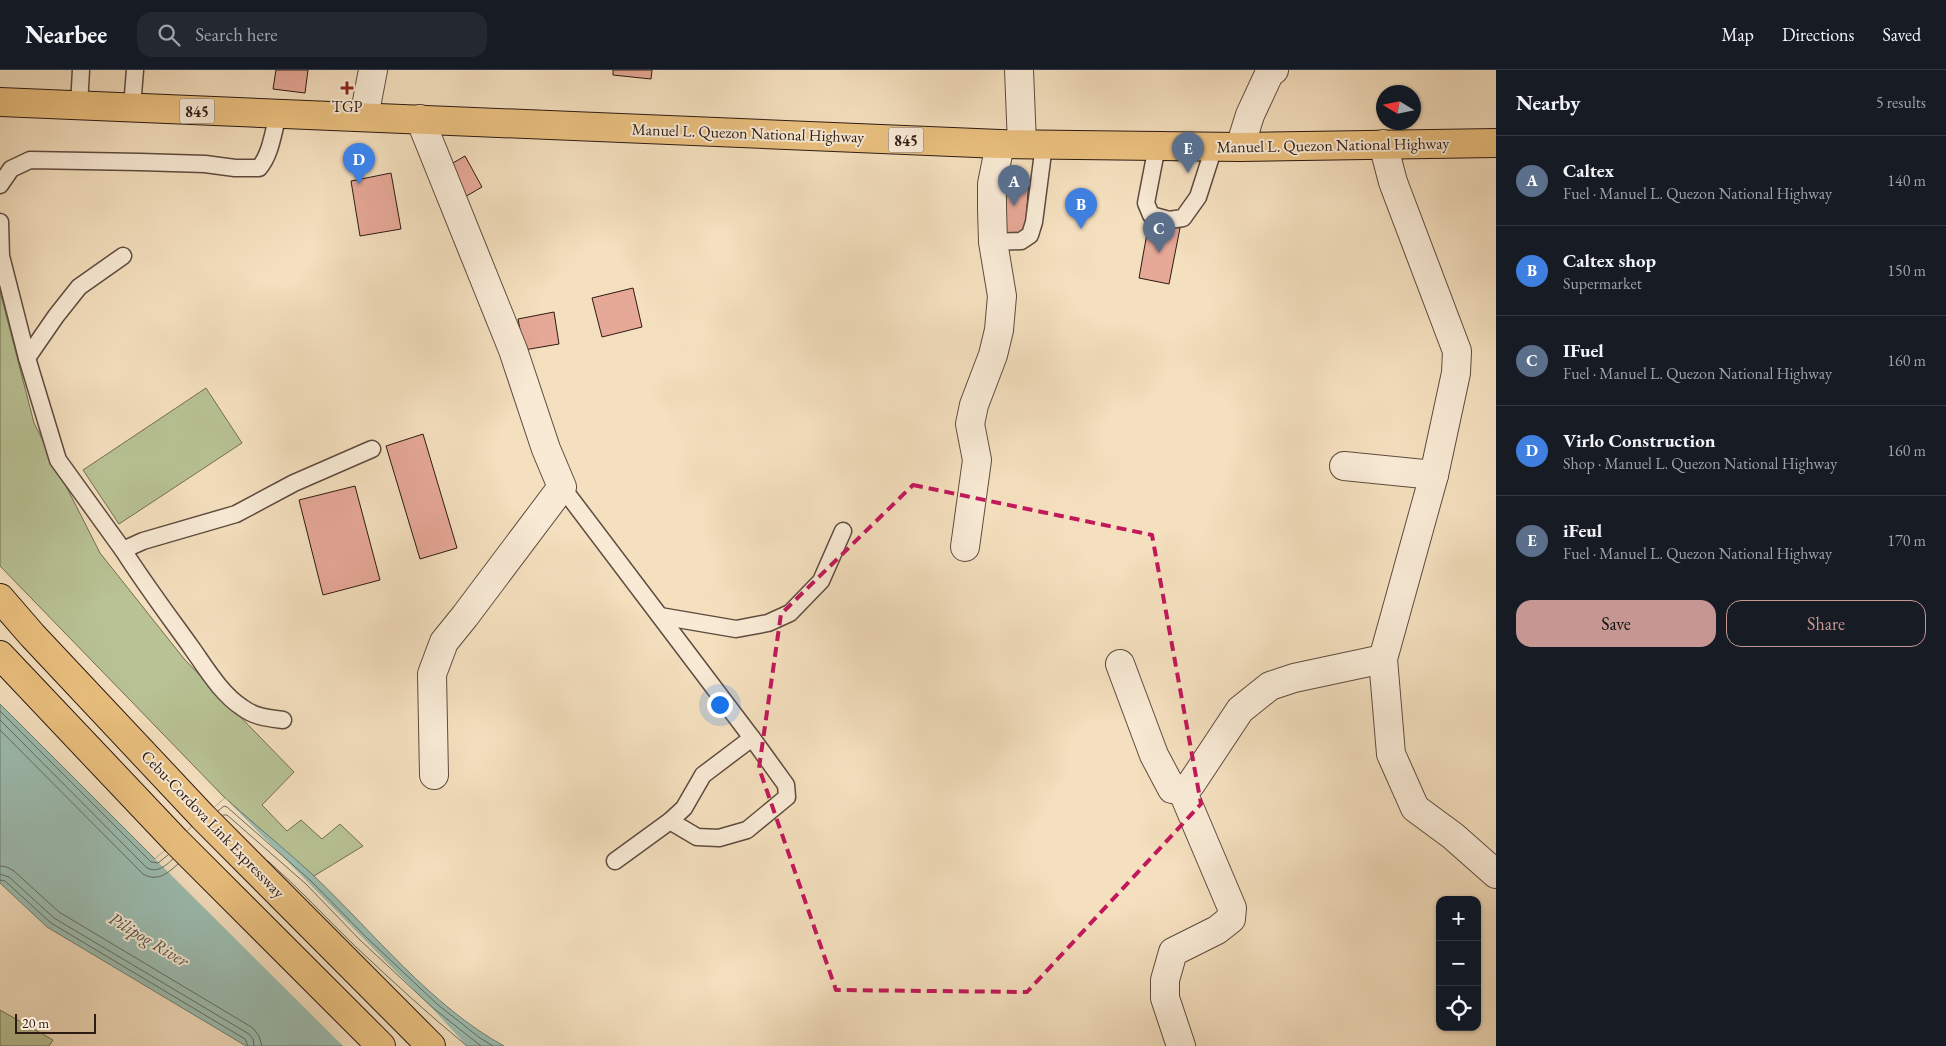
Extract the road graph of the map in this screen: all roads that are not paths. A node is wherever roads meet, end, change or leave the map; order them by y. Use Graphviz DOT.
graph roads {
  1 [pos="81,70"];
  2 [pos="135,70"];
  3 [pos="372,70"];
  4 [pos="1019,70"];
  5 [pos="1274,70"];
  6 [pos="0,102"];
  7 [pos="79,105"];
  8 [pos="132,107"];
  9 [pos="278,114"];
  10 [pos="364,117"];
  11 [pos="420,119"];
  12 [pos="1496,143"];
  13 [pos="1022,144"];
  14 [pos="1383,144"];
  15 [pos="1156,146"];
  16 [pos="1227,147"];
  17 [pos="0,185"];
  18 [pos="0,222"];
  19 [pos="993,242"];
  20 [pos="123,256"];
  21 [pos="27,358"];
  22 [pos="372,449"];
  23 [pos="1344,466"];
  24 [pos="1434,475"];
  25 [pos="562,487"];
  26 [pos="843,531"];
  27 [pos="965,547"];
  28 [pos="123,550"];
  29 [pos="0,598"];
  30 [pos="660,616"];
  31 [pos="0,655"];
  32 [pos="1383,659"];
  33 [pos="1120,664"];
  34 [pos="283,720"];
  35 [pos="752,738"];
  36 [pos="434,775"];
  37 [pos="1182,790"];
  38 [pos="670,820"];
  39 [pos="615,861"];
  40 [pos="1496,874"];
  41 [pos="381,1046"];
  42 [pos="431,1046"];
  43 [pos="1181,1046"];
  1 -- 7 [label="lane"];
  2 -- 8 [label="lane"];
  3 -- 10 [label="street"];
  4 -- 13 [label="street"];
  5 -- 16 [label="street"];
  6 -- 7 [label="main road, Manuel L. Quezon National Highway / 845"];
  7 -- 8 [label="main road, Manuel L. Quezon National Highway / 845"];
  8 -- 9 [label="main road, Manuel L. Quezon National Highway / 845"];
  9 -- 10 [label="main road, Manuel L. Quezon National Highway / 845"];
  9 -- 17 [label="lane"];
  10 -- 11 [label="main road, Manuel L. Quezon National Highway / 845"];
  11 -- 13 [label="main road, Manuel L. Quezon National Highway / 845"];
  11 -- 25 [label="street"];
  12 -- 14 [label="main road, Manuel L. Quezon National Highway / 845"];
  13 -- 15 [label="main road, Manuel L. Quezon National Highway / 845"];
  13 -- 19 [label="street"];
  13 -- 19 [label="lane"];
  14 -- 16 [label="main road, Manuel L. Quezon National Highway / 845"];
  14 -- 24 [label="street"];
  15 -- 16 [label="main road, Manuel L. Quezon National Highway / 845"];
  15 -- 16 [label="lane"];
  18 -- 21 [label="lane"];
  19 -- 27 [label="street"];
  20 -- 21 [label="lane"];
  21 -- 28 [label="lane"];
  22 -- 28 [label="lane"];
  23 -- 24 [label="street"];
  24 -- 32 [label="street"];
  25 -- 30 [label="lane"];
  25 -- 36 [label="street"];
  26 -- 30 [label="lane"];
  28 -- 34 [label="lane"];
  29 -- 42 [label="main road, Cebu-Cordova Link Expressway"];
  30 -- 35 [label="lane"];
  31 -- 41 [label="main road"];
  32 -- 37 [label="street"];
  32 -- 40 [label="street"];
  33 -- 37 [label="street"];
  35 -- 38 [label="lane"];
  35 -- 38 [label="lane"];
  37 -- 43 [label="street"];
  38 -- 39 [label="lane"];
}
